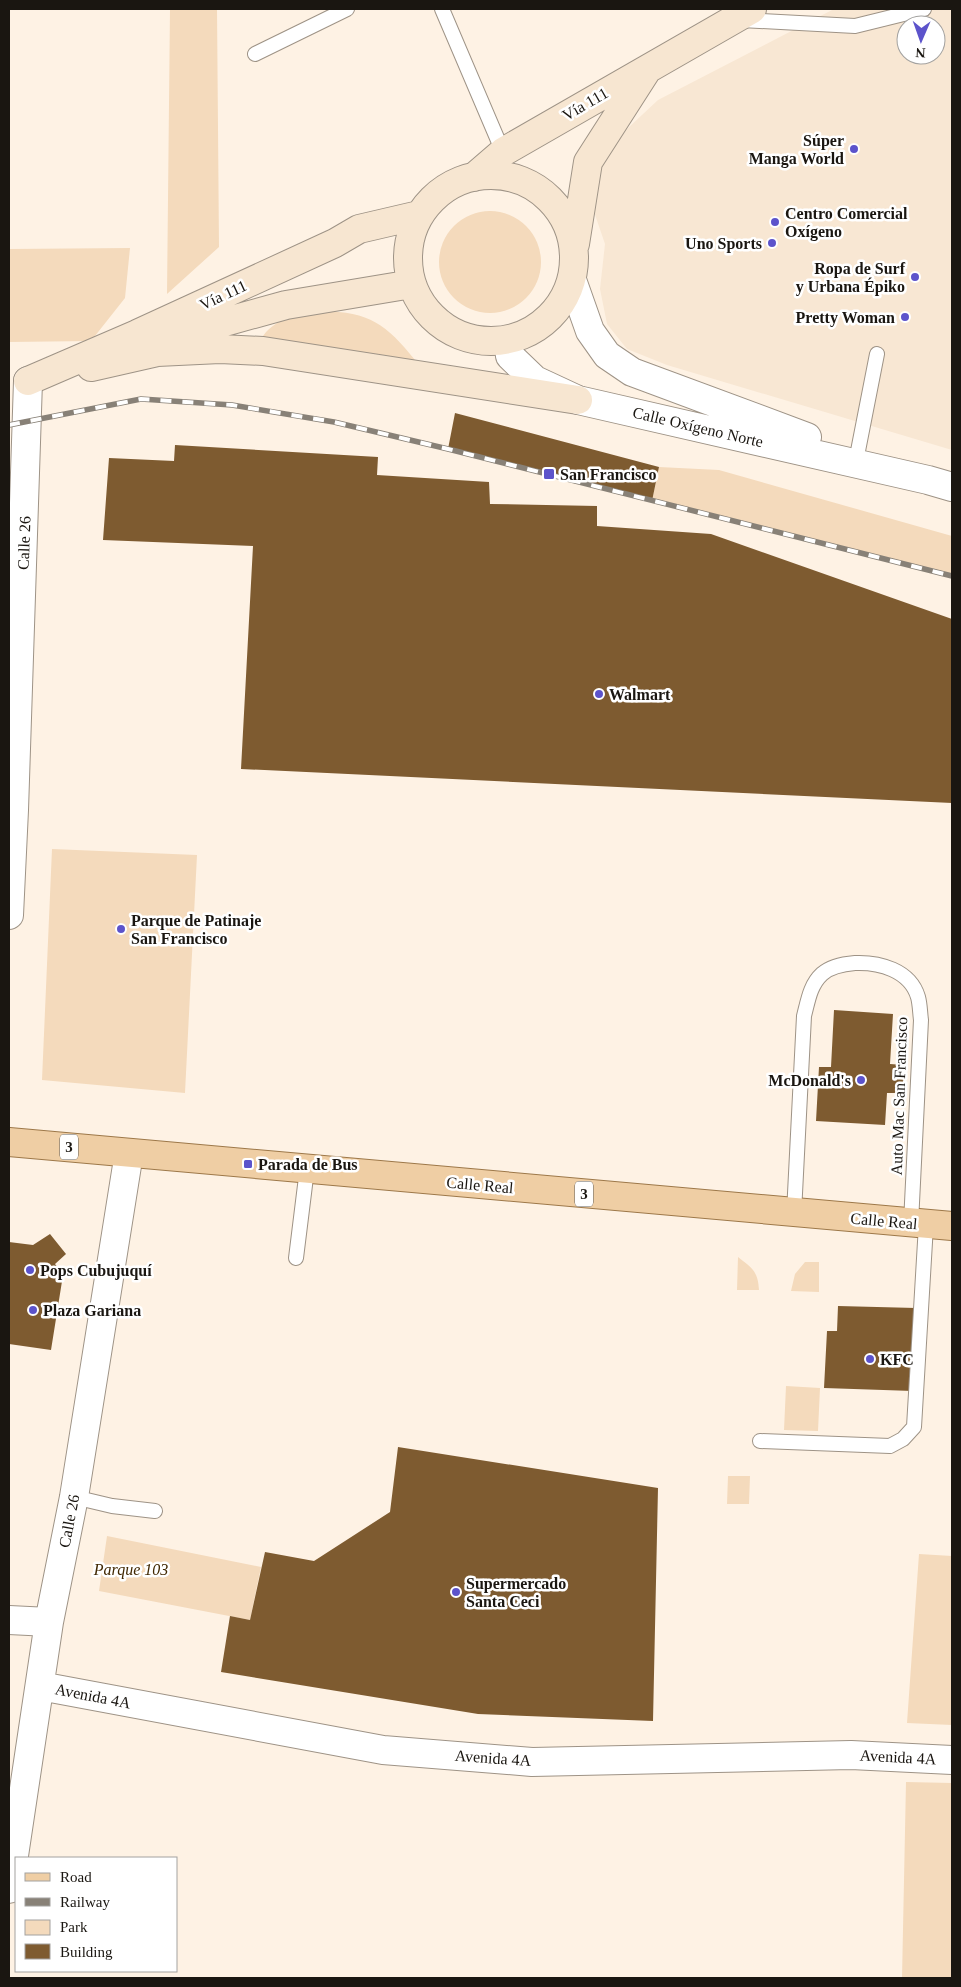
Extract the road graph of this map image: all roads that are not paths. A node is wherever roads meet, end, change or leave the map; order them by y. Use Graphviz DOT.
graph roads {
  1 [pos="347,9"];
  2 [pos="442,9"];
  3 [pos="924,9"];
  4 [pos="743,14"];
  5 [pos="256,54"];
  6 [pos="649,67"];
  7 [pos="503,152"];
  8 [pos="474,176"];
  9 [pos="419,215"];
  10 [pos="574,248"];
  11 [pos="572,280"];
  12 [pos="412,284"];
  13 [pos="508,340"];
  14 [pos="156,352"];
  15 [pos="877,354"];
  16 [pos="18,383"];
  17 [pos="578,400"];
  18 [pos="857,456"];
  19 [pos="914,477"];
  20 [pos="952,487"];
  21 [pos="9,915"];
  22 [pos="9,1142"];
  23 [pos="129,1153"];
  24 [pos="307,1169"];
  25 [pos="794,1213"];
  26 [pos="930,1225"];
  27 [pos="296,1258"];
  28 [pos="760,1441"];
  29 [pos="74,1497"];
  30 [pos="155,1512"];
  31 [pos="9,1620"];
  32 [pos="48,1622"];
  33 [pos="40,1686"];
  34 [pos="952,1760"];
  35 [pos="9,1889"];
  1 -- 5 [label="lane"];
  2 -- 7 [label="lane"];
  3 -- 4 [label="lane"];
  4 -- 6 [label="main road, Vía 111"];
  6 -- 7 [label="main road, Vía 111"];
  6 -- 10 [label="main road, Vía 111"];
  7 -- 8 [label="main road, Vía 111"];
  8 -- 9 [label="main road"];
  8 -- 10 [label="main road"];
  9 -- 12 [label="main road"];
  9 -- 16 [label="main road, Vía 111"];
  10 -- 11 [label="main road"];
  11 -- 13 [label="main road"];
  11 -- 18 [label="street, Calle Oxígeno Norte"];
  12 -- 13 [label="main road"];
  12 -- 14 [label="main road, Vía 111"];
  13 -- 17 [label="street, Calle Oxígeno Norte"];
  14 -- 16 [label="main road, Vía 111"];
  14 -- 17 [label="main road"];
  15 -- 18 [label="lane"];
  16 -- 21 [label="street, Calle 26"];
  17 -- 19 [label="street, Calle Oxígeno Norte"];
  18 -- 19 [label="street, Calle Oxígeno Norte"];
  19 -- 20 [label="street, Calle Oxígeno Norte"];
  22 -- 23 [label="main road, Calle Real / 3"];
  23 -- 24 [label="main road, Calle Real / 3"];
  23 -- 29 [label="street, Calle 26"];
  24 -- 25 [label="main road, Calle Real / 3"];
  24 -- 27 [label="lane"];
  25 -- 26 [label="main road, Calle Real / 3"];
  25 -- 26 [label="lane, Auto Mac San Francisco"];
  26 -- 28 [label="lane, Auto Mac San Francisco"];
  29 -- 30 [label="lane"];
  29 -- 32 [label="street, Calle 26"];
  31 -- 32 [label="street"];
  32 -- 33 [label="street, Calle 26"];
  33 -- 34 [label="street, Avenida 4A"];
  33 -- 35 [label="street, Calle 26"];
}
